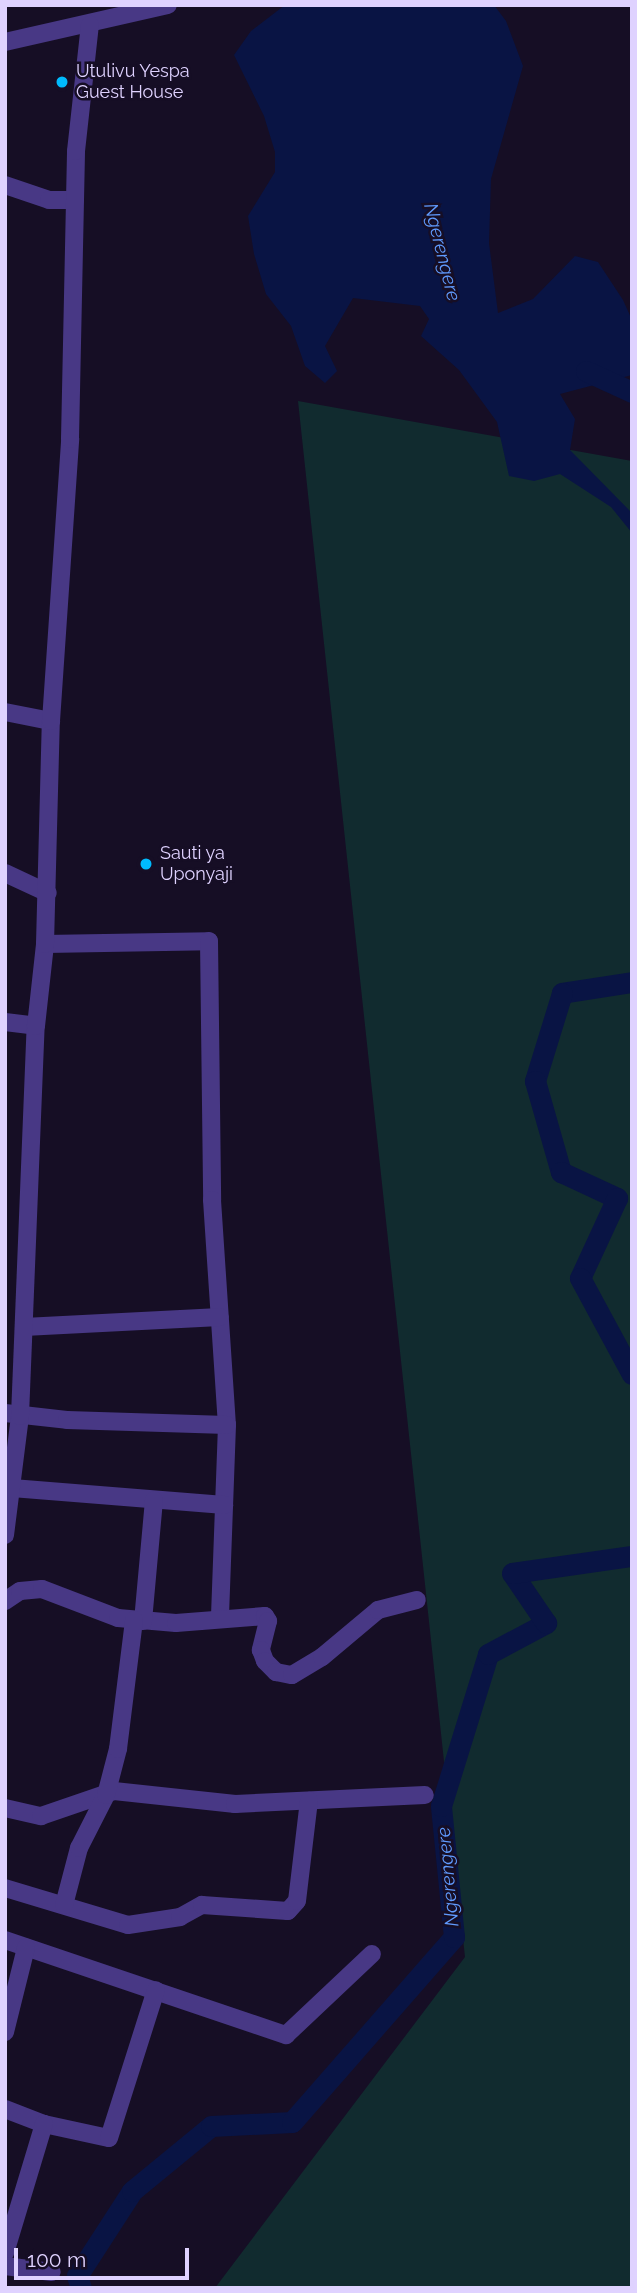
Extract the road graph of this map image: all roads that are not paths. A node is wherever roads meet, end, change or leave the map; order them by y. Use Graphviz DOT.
graph roads {
  1 [pos="168,5"];
  2 [pos="90,25"];
  3 [pos="5,42"];
  4 [pos="5,185"];
  5 [pos="75,200"];
  6 [pos="5,712"];
  7 [pos="51,721"];
  8 [pos="5,873"];
  9 [pos="48,892"];
  10 [pos="45,944"];
  11 [pos="5,1021"];
  12 [pos="36,1026"];
  13 [pos="14,1265"];
  14 [pos="220,1317"];
  15 [pos="24,1327"];
  16 [pos="13,1414"];
  17 [pos="228,1425"];
  18 [pos="12,1488"];
  19 [pos="153,1500"];
  20 [pos="224,1505"];
  21 [pos="5,1535"];
  22 [pos="417,1600"];
  23 [pos="5,1601"];
  24 [pos="220,1618"];
  25 [pos="139,1620"];
  26 [pos="106,1795"];
  27 [pos="425,1796"];
  28 [pos="309,1801"];
  29 [pos="5,1808"];
  30 [pos="5,1888"];
  31 [pos="64,1905"];
  32 [pos="5,1940"];
  33 [pos="26,1948"];
  34 [pos="372,1954"];
  35 [pos="156,1990"];
  36 [pos="5,2032"];
  37 [pos="5,2109"];
  38 [pos="44,2124"];
  39 [pos="5,2253"];
  40 [pos="5,2266"];
  41 [pos="52,2272"];
  1 -- 2 [label="street"];
  2 -- 3 [label="street"];
  2 -- 5 [label="street"];
  4 -- 5 [label="street"];
  5 -- 7 [label="street"];
  6 -- 7 [label="street"];
  7 -- 9 [label="street"];
  8 -- 9 [label="street"];
  9 -- 10 [label="street"];
  10 -- 12 [label="street"];
  10 -- 14 [label="street"];
  11 -- 12 [label="street"];
  12 -- 13 [label="street"];
  13 -- 15 [label="street"];
  14 -- 15 [label="street"];
  14 -- 17 [label="street"];
  15 -- 16 [label="street"];
  16 -- 17 [label="street"];
  16 -- 18 [label="street"];
  17 -- 20 [label="street"];
  18 -- 19 [label="street"];
  18 -- 21 [label="street"];
  19 -- 20 [label="street"];
  19 -- 25 [label="street"];
  20 -- 24 [label="street"];
  22 -- 24 [label="street"];
  23 -- 25 [label="street"];
  24 -- 25 [label="street"];
  25 -- 26 [label="street"];
  26 -- 28 [label="street"];
  26 -- 29 [label="street"];
  26 -- 31 [label="street"];
  27 -- 28 [label="street"];
  28 -- 31 [label="street"];
  30 -- 31 [label="street"];
  32 -- 33 [label="street"];
  33 -- 35 [label="street"];
  33 -- 36 [label="street"];
  34 -- 35 [label="street"];
  35 -- 38 [label="street"];
  37 -- 38 [label="street"];
  38 -- 39 [label="street"];
  40 -- 41 [label="street"];
}
